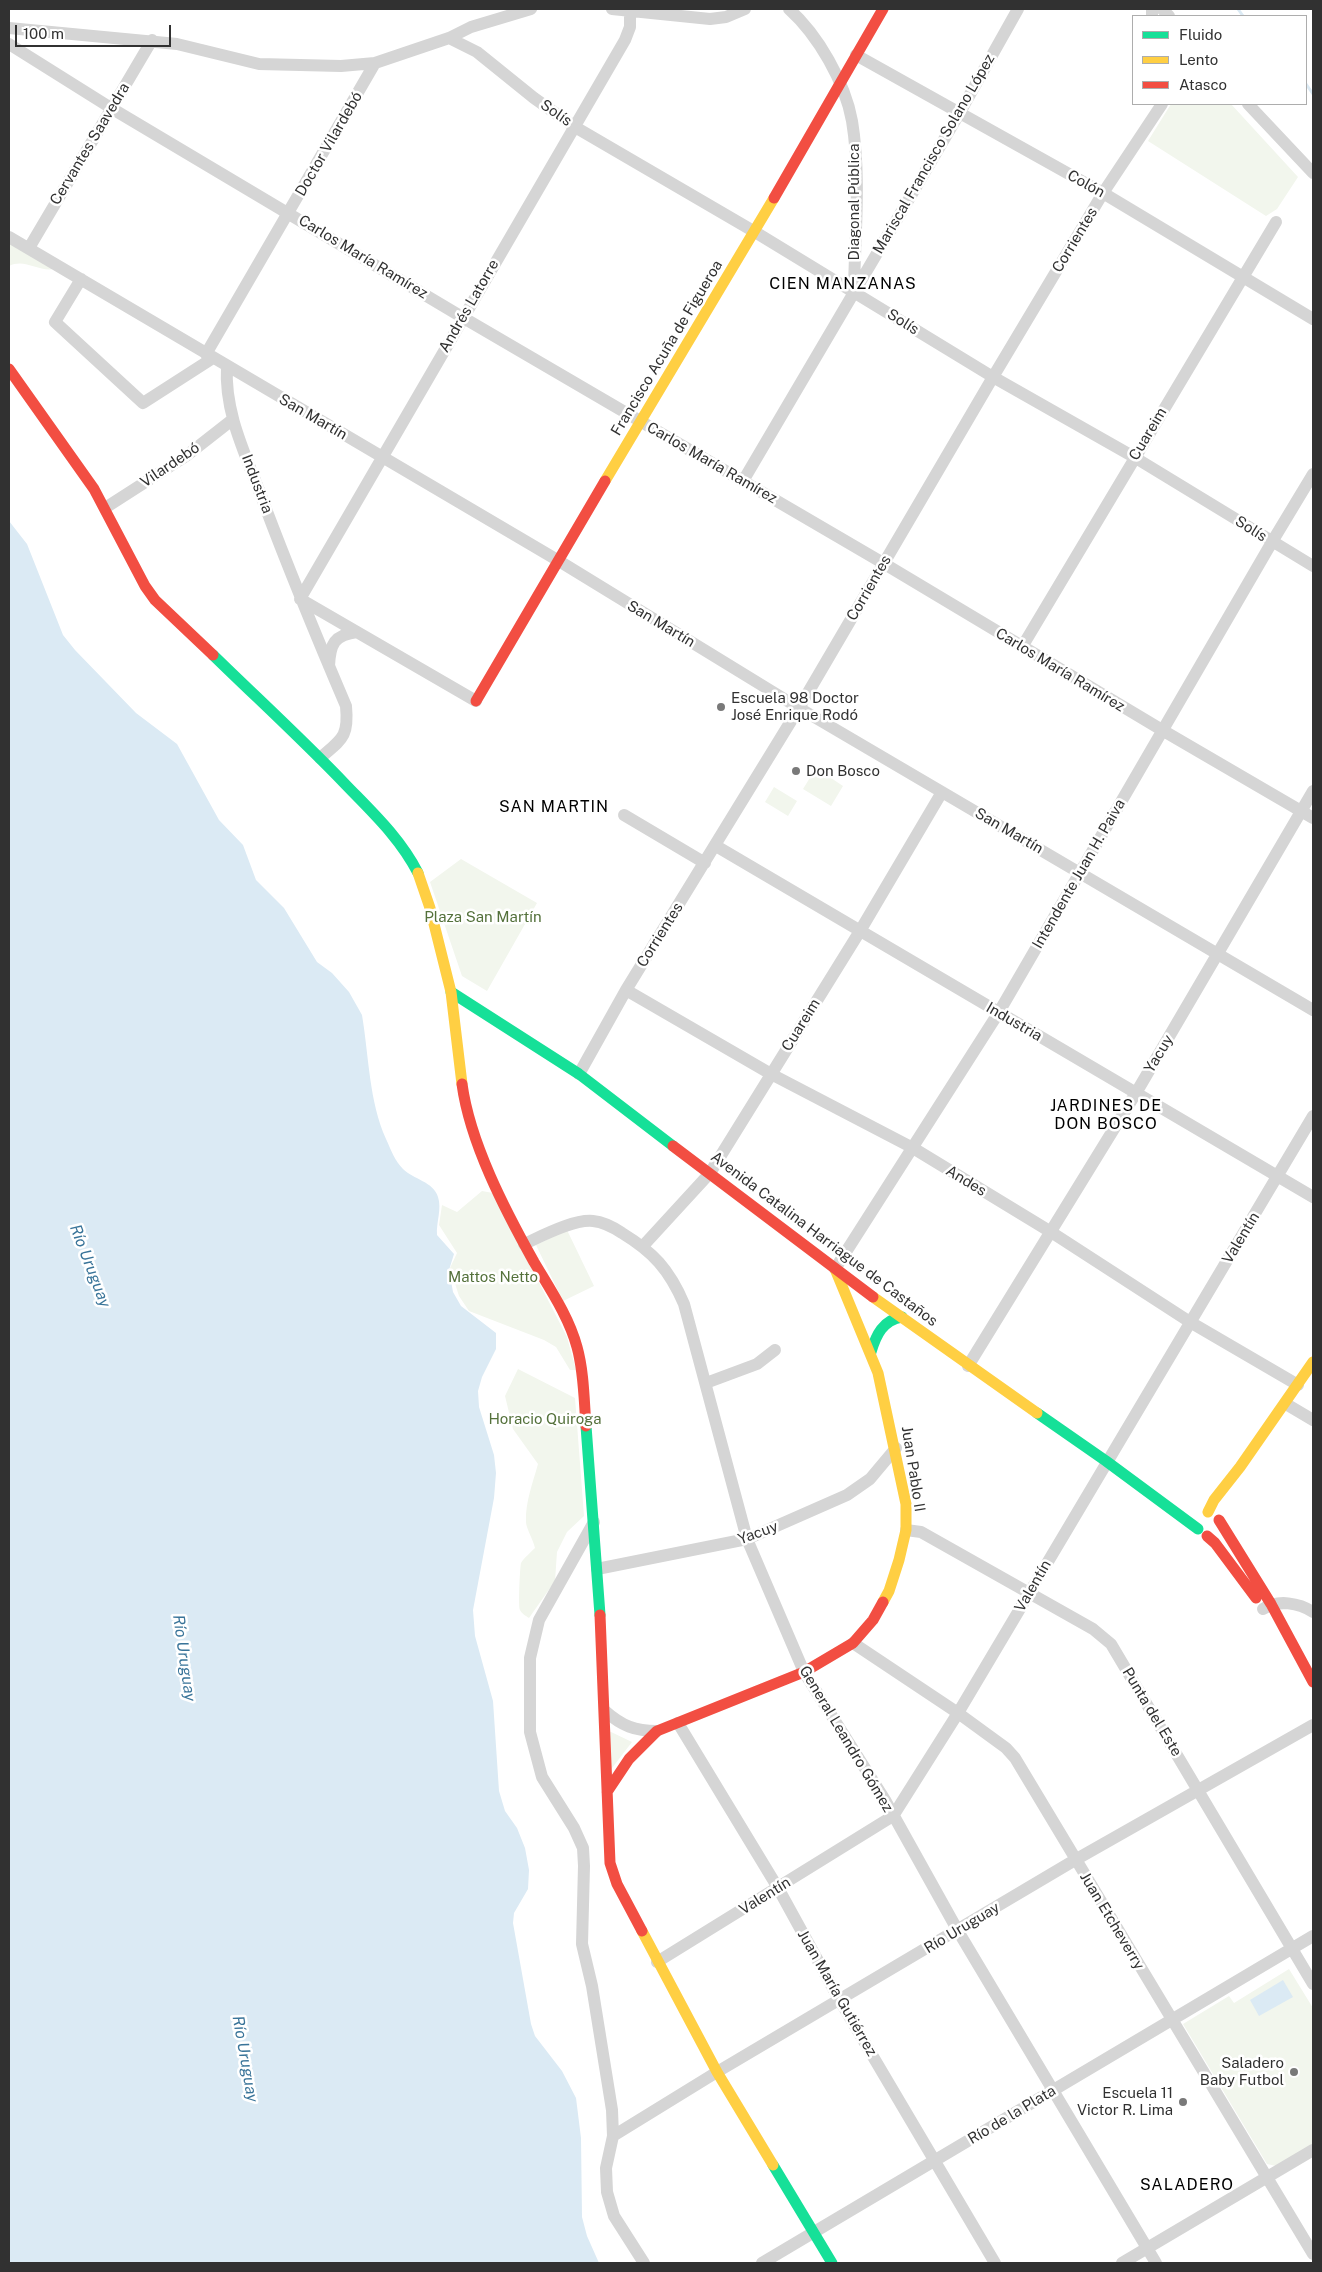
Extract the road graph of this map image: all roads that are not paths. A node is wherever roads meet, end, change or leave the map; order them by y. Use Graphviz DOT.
graph roads {
  1 [pos="531,9"];
  2 [pos="612,9"];
  3 [pos="745,9"];
  4 [pos="789,9"];
  5 [pos="883,9"];
  6 [pos="1018,9"];
  7 [pos="630,12"];
  8 [pos="9,28"];
  9 [pos="448,38"];
  10 [pos="152,40"];
  11 [pos="9,44"];
  12 [pos="856,55"];
  13 [pos="375,63"];
  14 [pos="839,84"];
  15 [pos="1249,105"];
  16 [pos="1159,106"];
  17 [pos="112,108"];
  18 [pos="959,114"];
  19 [pos="576,127"];
  20 [pos="1313,173"];
  21 [pos="1103,193"];
  22 [pos="290,213"];
  23 [pos="1276,222"];
  24 [pos="755,232"];
  25 [pos="9,237"];
  26 [pos="29,248"];
  27 [pos="1243,278"];
  28 [pos="81,279"];
  29 [pos="854,292"];
  30 [pos="462,317"];
  31 [pos="1313,319"];
  32 [pos="210,356"];
  33 [pos="227,366"];
  34 [pos="9,369"];
  35 [pos="993,377"];
  36 [pos="232,420"];
  37 [pos="640,421"];
  38 [pos="1134,457"];
  39 [pos="383,458"];
  40 [pos="1313,474"];
  41 [pos="743,481"];
  42 [pos="105,508"];
  43 [pos="1272,542"];
  44 [pos="559,561"];
  45 [pos="883,563"];
  46 [pos="1313,566"];
  47 [pos="300,598"];
  48 [pos="357,632"];
  49 [pos="1022,647"];
  50 [pos="329,666"];
  51 [pos="476,701"];
  52 [pos="799,708"];
  53 [pos="1162,730"];
  54 [pos="320,758"];
  55 [pos="1313,791"];
  56 [pos="942,792"];
  57 [pos="1302,811"];
  58 [pos="624,815"];
  59 [pos="1313,818"];
  60 [pos="716,846"];
  61 [pos="705,863"];
  62 [pos="1081,874"];
  63 [pos="860,931"];
  64 [pos="1218,954"];
  65 [pos="626,990"];
  66 [pos="451,992"];
  67 [pos="1313,1010"];
  68 [pos="998,1012"];
  69 [pos="578,1074"];
  70 [pos="772,1074"];
  71 [pos="1136,1093"];
  72 [pos="1313,1116"];
  73 [pos="913,1148"];
  74 [pos="710,1173"];
  75 [pos="1278,1176"];
  76 [pos="1313,1197"];
  77 [pos="1051,1232"];
  78 [pos="524,1244"];
  79 [pos="643,1246"];
  80 [pos="834,1269"];
  81 [pos="902,1317"];
  82 [pos="1190,1322"];
  83 [pos="775,1350"];
  84 [pos="870,1352"];
  85 [pos="1313,1362"];
  86 [pos="968,1366"];
  87 [pos="706,1383"];
  88 [pos="1298,1385"];
  89 [pos="1286,1404"];
  90 [pos="1313,1420"];
  91 [pos="896,1448"];
  92 [pos="1106,1461"];
  93 [pos="1177,1512"];
  94 [pos="1212,1516"];
  95 [pos="594,1522"];
  96 [pos="906,1530"];
  97 [pos="1202,1532"];
  98 [pos="747,1540"];
  99 [pos="598,1569"];
  100 [pos="1030,1593"];
  101 [pos="1267,1606"];
  102 [pos="1313,1612"];
  103 [pos="854,1643"];
  104 [pos="804,1672"];
  105 [pos="1313,1684"];
  106 [pos="605,1711"];
  107 [pos="958,1712"];
  108 [pos="678,1724"];
  109 [pos="1313,1725"];
  110 [pos="657,1731"];
  111 [pos="1198,1789"];
  112 [pos="606,1794"];
  113 [pos="893,1816"];
  114 [pos="1075,1860"];
  115 [pos="778,1888"];
  116 [pos="958,1931"];
  117 [pos="1313,1936"];
  118 [pos="1292,1949"];
  119 [pos="657,1962"];
  120 [pos="1313,1984"];
  121 [pos="839,2000"];
  122 [pos="1172,2020"];
  123 [pos="717,2072"];
  124 [pos="1052,2091"];
  125 [pos="613,2136"];
  126 [pos="1313,2150"];
  127 [pos="934,2161"];
  128 [pos="1268,2176"];
  129 [pos="813,2233"];
  130 [pos="1147,2248"];
  131 [pos="1313,2254"];
  132 [pos="644,2263"];
  133 [pos="762,2263"];
  134 [pos="832,2263"];
  135 [pos="995,2263"];
  136 [pos="1122,2263"];
  137 [pos="1156,2263"];
  1 -- 9 [label="street"];
  2 -- 7 [label="street"];
  3 -- 7 [label="street"];
  4 -- 14 [label="street, Diagonal Pública"];
  5 -- 12 [label="street, Francisco Acuña de Figueroa"];
  6 -- 18 [label="street, Mariscal Francisco Solano López"];
  7 -- 19 [label="street, Andrés Latorre"];
  8 -- 10 [label="street"];
  9 -- 13 [label="street"];
  9 -- 19 [label="street, Solís"];
  10 -- 13 [label="street"];
  10 -- 17 [label="street, Cervantes Saavedra"];
  11 -- 17 [label="street, Carlos María Ramírez"];
  12 -- 14 [label="street, Francisco Acuña de Figueroa"];
  12 -- 18 [label="street, Colón"];
  13 -- 22 [label="street, Doctor Vilardebó"];
  14 -- 24 [label="street, Francisco Acuña de Figueroa"];
  14 -- 29 [label="street, Diagonal Pública"];
  15 -- 20 [label="street"];
  16 -- 21 [label="street, Corrientes"];
  17 -- 22 [label="street, Carlos María Ramírez"];
  17 -- 26 [label="street, Cervantes Saavedra"];
  18 -- 21 [label="street, Colón"];
  18 -- 29 [label="street, Mariscal Francisco Solano López"];
  19 -- 24 [label="street, Solís"];
  19 -- 30 [label="street, Andrés Latorre"];
  21 -- 27 [label="street, Colón"];
  21 -- 35 [label="street, Corrientes"];
  22 -- 30 [label="street, Carlos María Ramírez"];
  22 -- 32 [label="street, Doctor Vilardebó"];
  23 -- 27 [label="street, Cuareim"];
  24 -- 29 [label="street, Solís"];
  24 -- 37 [label="street, Francisco Acuña de Figueroa"];
  25 -- 26 [label="street, San Martín"];
  26 -- 28 [label="street, San Martín"];
  27 -- 31 [label="street, Colón"];
  27 -- 38 [label="street, Cuareim"];
  28 -- 32 [label="street, San Martín"];
  28 -- 32 [label="street"];
  29 -- 35 [label="street, Solís"];
  29 -- 41 [label="street, Mariscal Francisco Solano López"];
  30 -- 37 [label="street, Carlos María Ramírez"];
  30 -- 39 [label="street, Andrés Latorre"];
  32 -- 33 [label="street, San Martín"];
  33 -- 36 [label="street, Industria"];
  33 -- 39 [label="street, San Martín"];
  34 -- 42 [label="street"];
  35 -- 38 [label="street, Solís"];
  35 -- 45 [label="street, Corrientes"];
  36 -- 42 [label="street, Vilardebó"];
  36 -- 47 [label="street, Industria"];
  37 -- 41 [label="street, Carlos María Ramírez"];
  37 -- 44 [label="street, Francisco Acuña de Figueroa"];
  38 -- 43 [label="street, Solís"];
  38 -- 49 [label="street, Cuareim"];
  39 -- 44 [label="street, San Martín"];
  39 -- 47 [label="street, Andrés Latorre"];
  40 -- 43 [label="street, Intendente Juan H. Paiva"];
  41 -- 45 [label="street, Carlos María Ramírez"];
  42 -- 54 [label="street"];
  43 -- 46 [label="street, Solís"];
  43 -- 53 [label="street, Intendente Juan H. Paiva"];
  44 -- 51 [label="street, Francisco Acuña de Figueroa"];
  44 -- 52 [label="street, San Martín"];
  45 -- 49 [label="street, Carlos María Ramírez"];
  45 -- 52 [label="street, Corrientes"];
  47 -- 48 [label="street"];
  47 -- 50 [label="street, Industria"];
  48 -- 50 [label="street"];
  48 -- 51 [label="street"];
  49 -- 53 [label="street, Carlos María Ramírez"];
  50 -- 54 [label="street, Industria"];
  52 -- 56 [label="street, San Martín"];
  52 -- 60 [label="street, Corrientes"];
  53 -- 57 [label="street, Carlos María Ramírez"];
  53 -- 62 [label="street, Intendente Juan H. Paiva"];
  54 -- 66 [label="street"];
  55 -- 57 [label="street, Yacuy"];
  56 -- 62 [label="street, San Martín"];
  56 -- 63 [label="street, Cuareim"];
  57 -- 59 [label="street, Carlos María Ramírez"];
  57 -- 64 [label="street, Yacuy"];
  58 -- 61 [label="street"];
  60 -- 61 [label="street, Corrientes"];
  60 -- 63 [label="street, Industria"];
  61 -- 65 [label="street, Corrientes"];
  62 -- 64 [label="street, San Martín"];
  62 -- 68 [label="street, Intendente Juan H. Paiva"];
  63 -- 68 [label="street, Industria"];
  63 -- 70 [label="street, Cuareim"];
  64 -- 67 [label="street, San Martín"];
  64 -- 71 [label="street, Yacuy"];
  65 -- 69 [label="street, Corrientes"];
  65 -- 70 [label="street, Andes"];
  66 -- 69 [label="street, Avenida Catalina Harriague de Castaños"];
  66 -- 78 [label="street"];
  68 -- 71 [label="street, Industria"];
  68 -- 73 [label="street, Intendente Juan H. Paiva"];
  69 -- 74 [label="street, Avenida Catalina Harriague de Castaños"];
  70 -- 73 [label="street, Andes"];
  70 -- 74 [label="street, Cuareim"];
  71 -- 75 [label="street, Industria"];
  71 -- 77 [label="street, Yacuy"];
  72 -- 75 [label="street, Valentín"];
  73 -- 77 [label="street, Andes"];
  73 -- 80 [label="street, Intendente Juan H. Paiva"];
  74 -- 79 [label="street, Cuareim"];
  74 -- 80 [label="street, Avenida Catalina Harriague de Castaños"];
  75 -- 76 [label="street, Industria"];
  75 -- 82 [label="street, Valentín"];
  77 -- 82 [label="street, Andes"];
  77 -- 86 [label="street, Yacuy"];
  78 -- 79 [label="street, General Leandro Gómez"];
  78 -- 95 [label="street"];
  79 -- 87 [label="street, General Leandro Gómez"];
  80 -- 81 [label="street, Avenida Catalina Harriague de Castaños"];
  80 -- 84 [label="street, Juan Pablo II"];
  81 -- 84 [label="street"];
  81 -- 86 [label="street, Avenida Catalina Harriague de Castaños"];
  82 -- 88 [label="street, Andes"];
  82 -- 92 [label="street, Valentín"];
  83 -- 87 [label="street"];
  84 -- 91 [label="street, Juan Pablo II"];
  85 -- 88 [label="street"];
  86 -- 92 [label="street, Avenida Catalina Harriague de Castaños"];
  87 -- 98 [label="street, General Leandro Gómez"];
  88 -- 89 [label="street"];
  89 -- 90 [label="street"];
  89 -- 94 [label="street"];
  91 -- 96 [label="street, Juan Pablo II"];
  91 -- 98 [label="street, Yacuy"];
  92 -- 93 [label="street, Avenida Catalina Harriague de Castaños"];
  92 -- 100 [label="street, Valentín"];
  93 -- 94 [label="street"];
  93 -- 97 [label="street, Avenida Catalina Harriague de Castaños"];
  94 -- 97 [label="street"];
  94 -- 97 [label="street"];
  94 -- 101 [label="street, Avenida Catalina Harriague de Castaños"];
  95 -- 99 [label="street"];
  95 -- 125 [label="street"];
  96 -- 100 [label="street, Punta del Este"];
  96 -- 103 [label="street, Juan Pablo II"];
  97 -- 101 [label="street, Avenida Catalina Harriague de Castaños"];
  98 -- 99 [label="street, Yacuy"];
  98 -- 104 [label="street, General Leandro Gómez"];
  99 -- 106 [label="street"];
  100 -- 107 [label="street, Valentín"];
  100 -- 111 [label="street, Punta del Este"];
  101 -- 102 [label="street"];
  101 -- 105 [label="street, Avenida Catalina Harriague de Castaños"];
  103 -- 104 [label="street, Juan Pablo II"];
  103 -- 107 [label="street, Juan Etcheverry"];
  104 -- 108 [label="street, Juan Pablo II"];
  104 -- 113 [label="street, General Leandro Gómez"];
  106 -- 110 [label="street"];
  106 -- 112 [label="street"];
  107 -- 113 [label="street, Valentín"];
  107 -- 114 [label="street, Juan Etcheverry"];
  108 -- 110 [label="street, Juan Pablo II"];
  108 -- 115 [label="street, Juan María Gutiérrez"];
  109 -- 111 [label="street, Río Uruguay"];
  110 -- 112 [label="street, Juan Pablo II"];
  111 -- 114 [label="street, Río Uruguay"];
  111 -- 118 [label="street, Punta del Este"];
  112 -- 119 [label="street"];
  113 -- 115 [label="street, Valentín"];
  113 -- 116 [label="street, General Leandro Gómez"];
  114 -- 116 [label="street, Río Uruguay"];
  114 -- 122 [label="street, Juan Etcheverry"];
  115 -- 119 [label="street, Valentín"];
  115 -- 121 [label="street, Juan María Gutiérrez"];
  116 -- 121 [label="street, Río Uruguay"];
  116 -- 124 [label="street, General Leandro Gómez"];
  117 -- 118 [label="street, Río de la Plata"];
  118 -- 120 [label="street, Punta del Este"];
  118 -- 122 [label="street, Río de la Plata"];
  119 -- 123 [label="street"];
  121 -- 123 [label="street, Río Uruguay"];
  121 -- 127 [label="street, Juan María Gutiérrez"];
  122 -- 124 [label="street, Río de la Plata"];
  122 -- 128 [label="street, Juan Etcheverry"];
  123 -- 125 [label="street, Río Uruguay"];
  123 -- 129 [label="street"];
  124 -- 127 [label="street, Río de la Plata"];
  124 -- 130 [label="street, General Leandro Gómez"];
  125 -- 132 [label="street"];
  126 -- 128 [label="street"];
  127 -- 129 [label="street, Río de la Plata"];
  127 -- 135 [label="street, Juan María Gutiérrez"];
  128 -- 130 [label="street"];
  128 -- 131 [label="street, Juan Etcheverry"];
  129 -- 133 [label="street, Río de la Plata"];
  129 -- 134 [label="street"];
  130 -- 136 [label="street"];
  130 -- 137 [label="street, General Leandro Gómez"];
}
